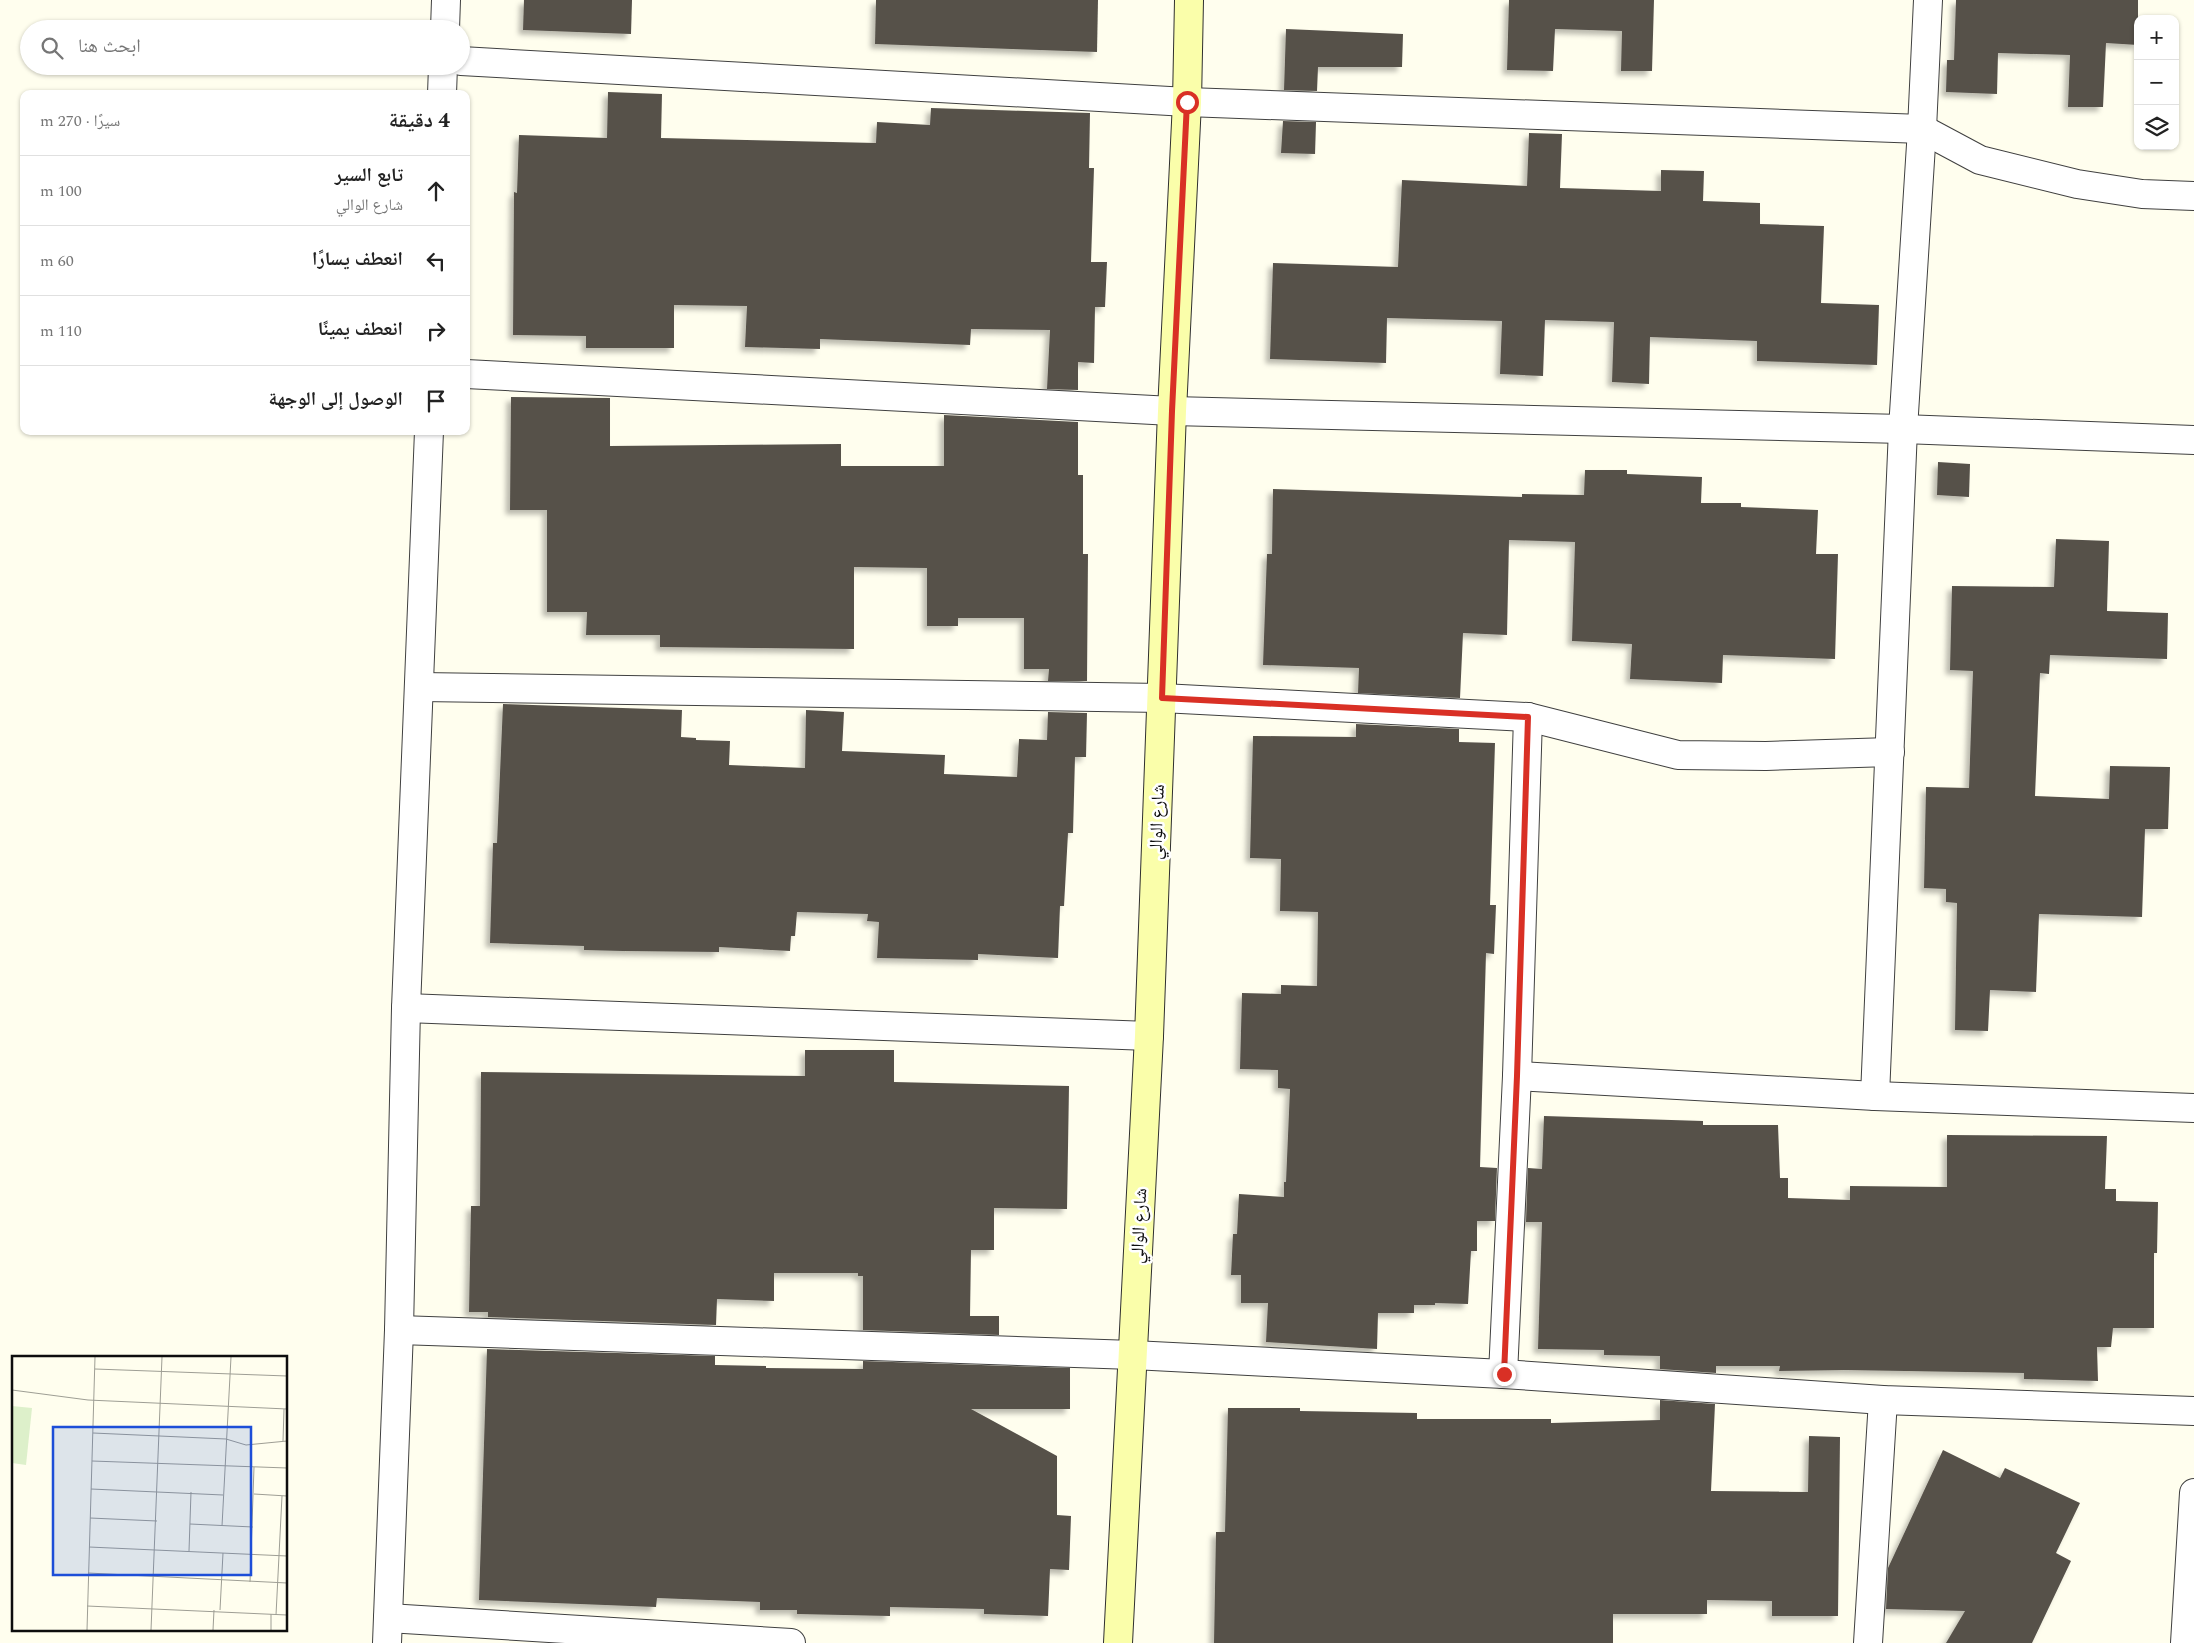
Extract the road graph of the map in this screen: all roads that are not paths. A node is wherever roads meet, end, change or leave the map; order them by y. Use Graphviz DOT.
graph roads {
  1 [pos="446,0"];
  2 [pos="1189,0"];
  3 [pos="1928,0"];
  4 [pos="445,20"];
  5 [pos="470,62"];
  6 [pos="443,75"];
  7 [pos="442,90"];
  8 [pos="1187,102"];
  9 [pos="1922,129"];
  10 [pos="2194,196"];
  11 [pos="470,374"];
  12 [pos="1172,411"];
  13 [pos="1903,429"];
  14 [pos="429,435"];
  15 [pos="2194,440"];
  16 [pos="420,687"];
  17 [pos="1162,698"];
  18 [pos="1528,717"];
  19 [pos="1890,752"];
  20 [pos="406,1008"];
  21 [pos="1149,1036"];
  22 [pos="1517,1076"];
  23 [pos="1875,1096"];
  24 [pos="2194,1108"];
  25 [pos="399,1330"];
  26 [pos="1133,1355"];
  27 [pos="1504,1374"];
  28 [pos="1883,1400"];
  29 [pos="2194,1410"];
  30 [pos="2194,1493"];
  31 [pos="388,1630"];
  32 [pos="791,1643"];
  33 [pos="1118,1643"];
  34 [pos="1868,1643"];
  35 [pos="2184,1643"];
  1 -- 4 [label="street"];
  2 -- 8 [label="main road, شارع الوالي"];
  3 -- 9 [label="street"];
  5 -- 8 [label="street"];
  6 -- 7 [label="street"];
  8 -- 9 [label="street"];
  8 -- 12 [label="main road, شارع الوالي"];
  9 -- 10 [label="street"];
  9 -- 13 [label="street"];
  11 -- 12 [label="street"];
  12 -- 13 [label="street"];
  12 -- 17 [label="main road, شارع الوالي"];
  13 -- 15 [label="street"];
  13 -- 19 [label="street"];
  14 -- 16 [label="street"];
  16 -- 17 [label="street"];
  16 -- 20 [label="street"];
  17 -- 18 [label="street"];
  17 -- 21 [label="main road, شارع الوالي"];
  18 -- 19 [label="street"];
  18 -- 22 [label="street"];
  19 -- 23 [label="street"];
  20 -- 21 [label="street"];
  20 -- 25 [label="street"];
  21 -- 26 [label="main road, شارع الوالي"];
  22 -- 23 [label="street"];
  22 -- 27 [label="street"];
  23 -- 24 [label="street"];
  25 -- 26 [label="street"];
  25 -- 31 [label="street"];
  26 -- 27 [label="street"];
  26 -- 33 [label="main road, شارع الوالي"];
  27 -- 28 [label="street"];
  28 -- 29 [label="street"];
  28 -- 34 [label="street"];
  30 -- 35 [label="street"];
  31 -- 32 [label="street"];
}
